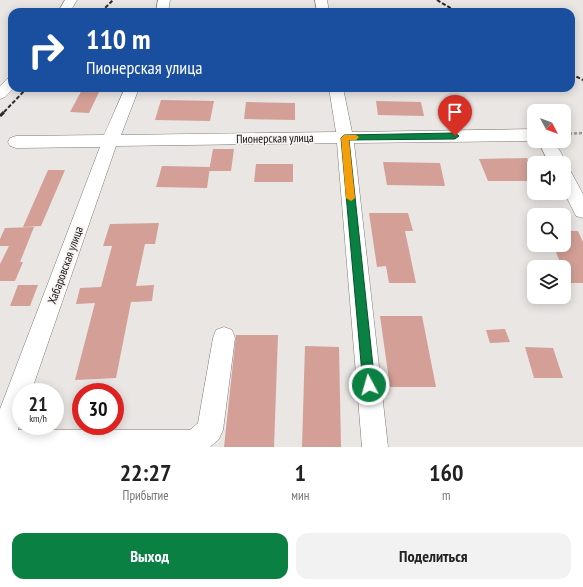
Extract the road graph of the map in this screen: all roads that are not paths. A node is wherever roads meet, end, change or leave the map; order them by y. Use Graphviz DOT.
graph roads {
  1 [pos="8,86"];
  2 [pos="130,92"];
  3 [pos="337,92"];
  4 [pos="0,94"];
  5 [pos="527,135"];
  6 [pos="344,138"];
  7 [pos="110,141"];
  8 [pos="16,142"];
  9 [pos="571,188"];
  10 [pos="583,211"];
  11 [pos="224,338"];
  12 [pos="0,443"];
  13 [pos="194,445"];
  14 [pos="375,447"];
  1 -- 4 [label="street"];
  2 -- 7 [label="street, Хабаровская улица"];
  3 -- 6 [label="street"];
  5 -- 6 [label="street, Пионерская улица"];
  6 -- 7 [label="street, Пионерская улица"];
  6 -- 14 [label="street"];
  7 -- 8 [label="street, Пионерская улица"];
  7 -- 12 [label="street, Хабаровская улица"];
  9 -- 10 [label="street"];
  11 -- 13 [label="street"];
  12 -- 13 [label="street"];
}
